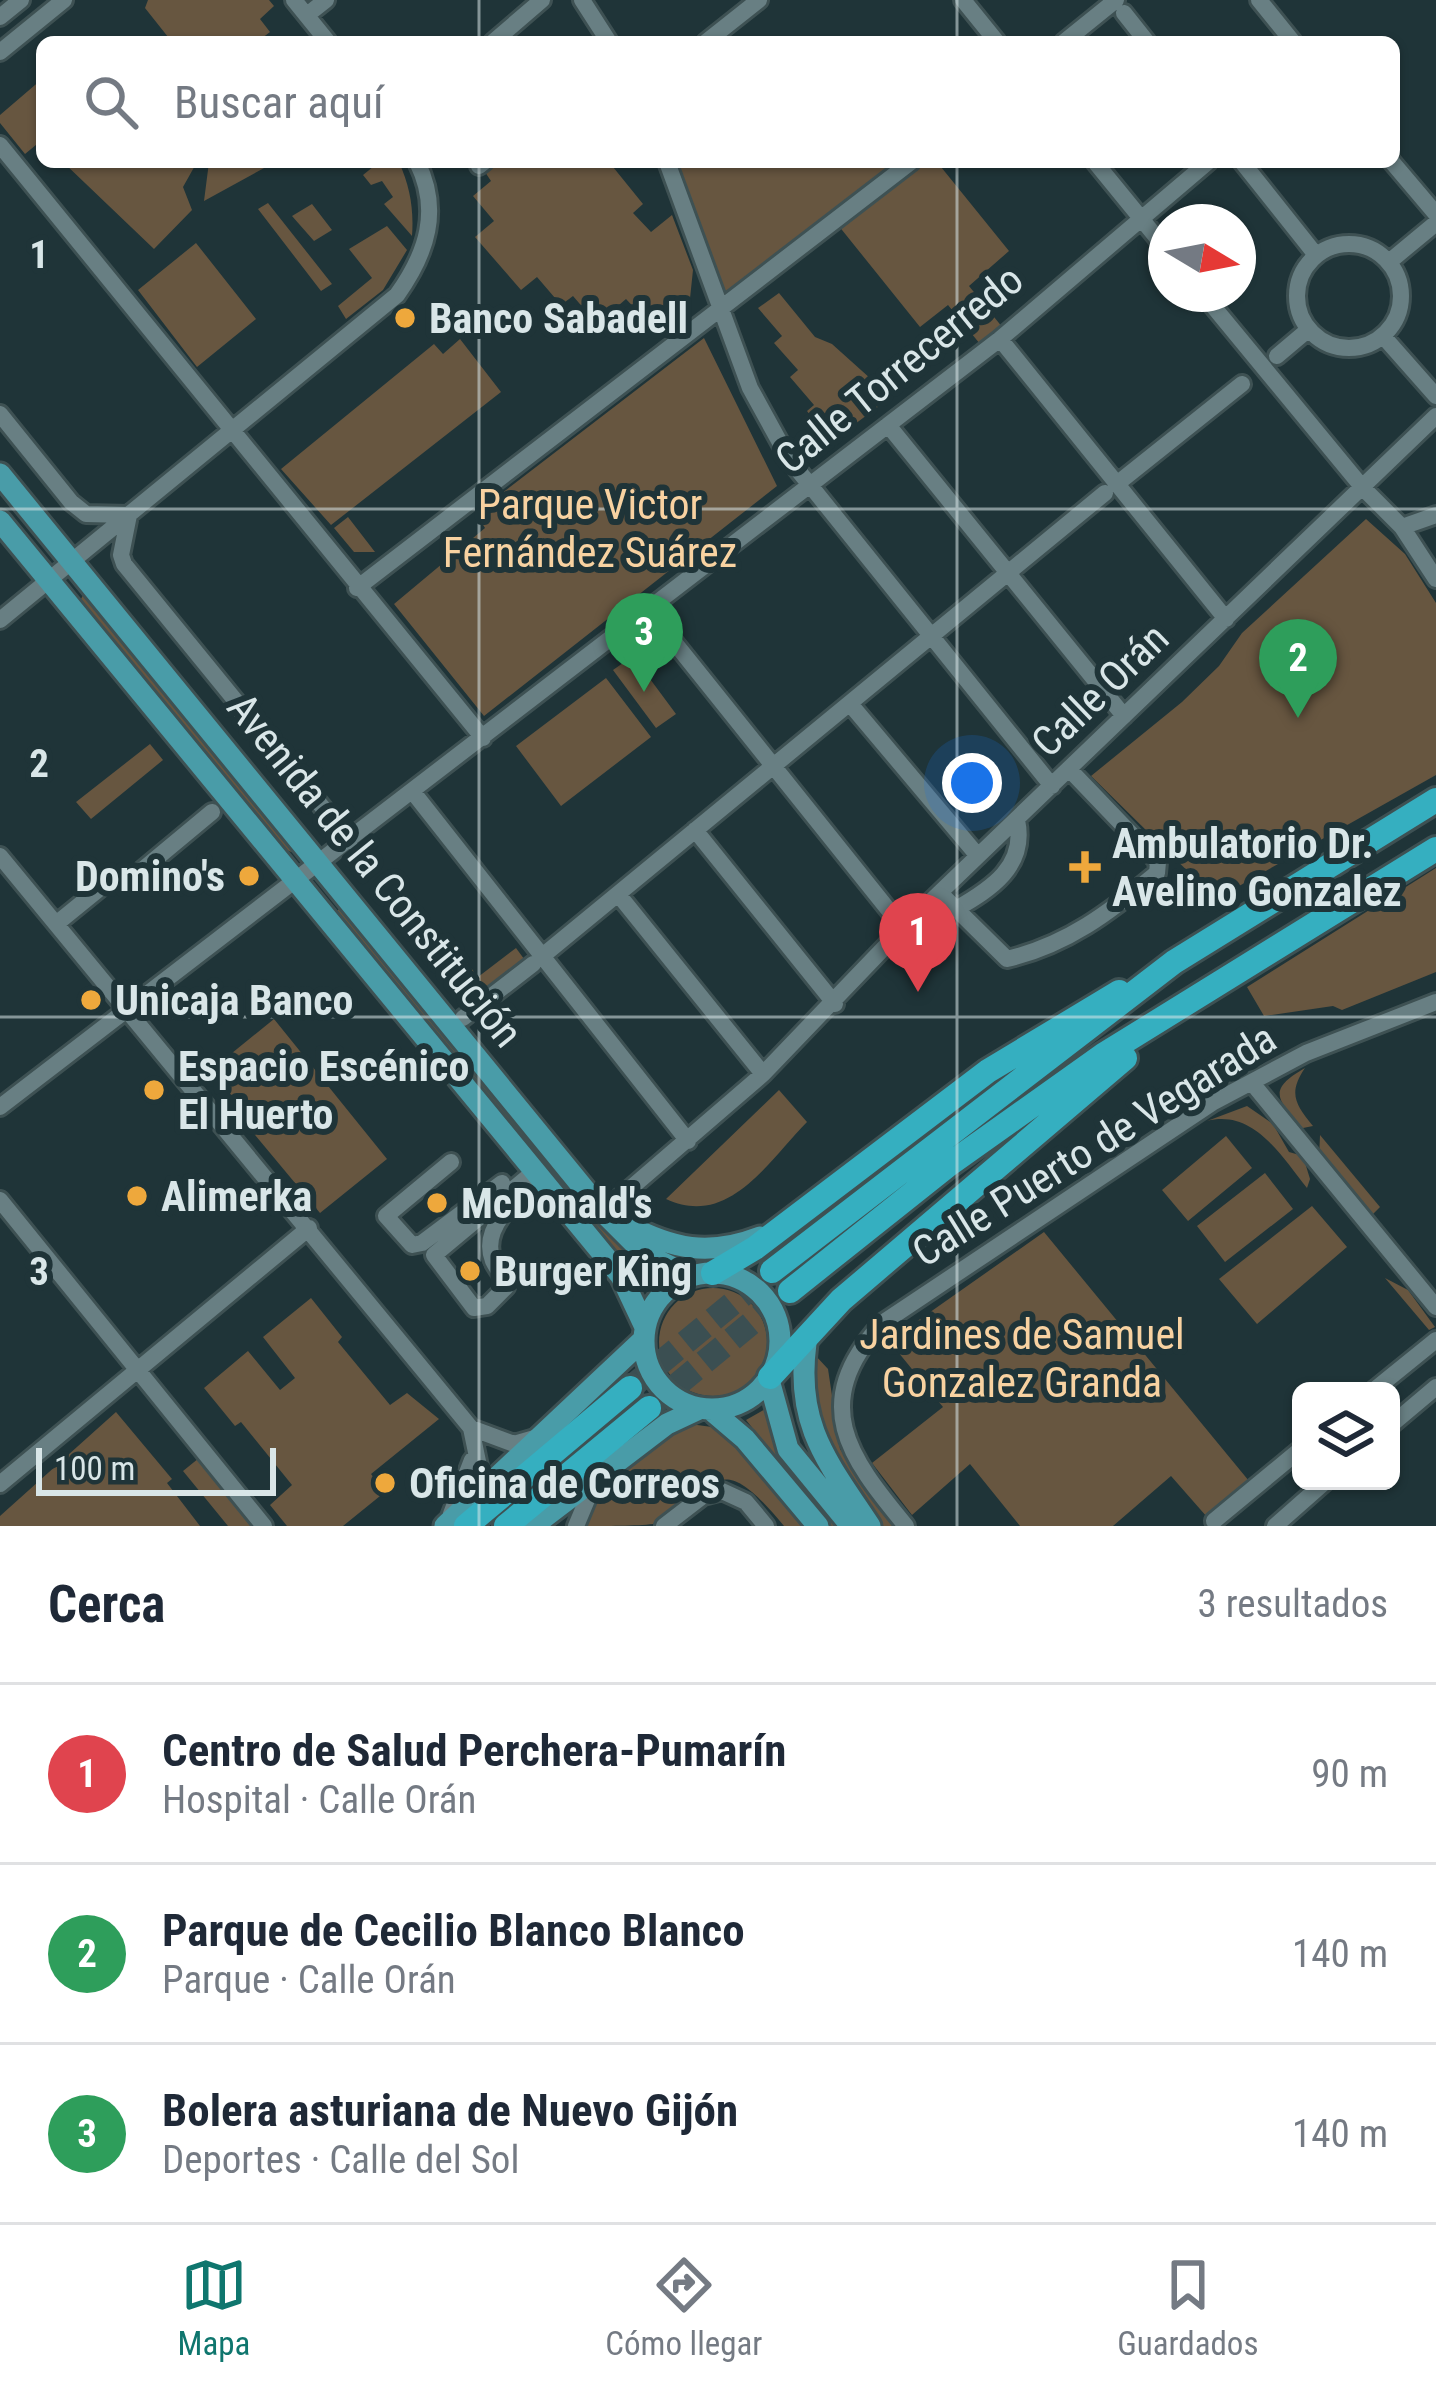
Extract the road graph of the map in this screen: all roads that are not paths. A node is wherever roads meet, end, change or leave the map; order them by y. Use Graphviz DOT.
graph roads {
  1 [pos="21,0"];
  2 [pos="64,0"];
  3 [pos="294,0"];
  4 [pos="326,0"];
  5 [pos="542,0"];
  6 [pos="583,0"];
  7 [pos="759,0"];
  8 [pos="963,0"];
  9 [pos="1259,0"];
  10 [pos="1120,7"];
  11 [pos="307,15"];
  12 [pos="0,17"];
  13 [pos="323,36"];
  14 [pos="500,36"];
  15 [pos="605,36"];
  16 [pos="714,36"];
  17 [pos="993,36"];
  18 [pos="1074,36"];
  19 [pos="1142,36"];
  20 [pos="1288,36"];
  21 [pos="0,52"];
  22 [pos="0,146"];
  23 [pos="420,168"];
  24 [pos="669,168"];
  25 [pos="903,168"];
  26 [pos="1100,168"];
  27 [pos="1201,168"];
  28 [pos="1247,168"];
  29 [pos="1398,168"];
  30 [pos="1141,219"];
  31 [pos="1436,219"];
  32 [pos="1148,228"];
  33 [pos="1316,255"];
  34 [pos="1389,262"];
  35 [pos="718,309"];
  36 [pos="1218,312"];
  37 [pos="1309,329"];
  38 [pos="1383,336"];
  39 [pos="1000,339"];
  40 [pos="1277,356"];
  41 [pos="1242,384"];
  42 [pos="1436,396"];
  43 [pos="0,414"];
  44 [pos="1436,416"];
  45 [pos="889,425"];
  46 [pos="233,430"];
  47 [pos="1123,479"];
  48 [pos="5,483"];
  49 [pos="808,487"];
  50 [pos="1363,488"];
  51 [pos="1106,493"];
  52 [pos="130,514"];
  53 [pos="1436,515"];
  54 [pos="0,521"];
  55 [pos="1402,526"];
  56 [pos="72,560"];
  57 [pos="1007,574"];
  58 [pos="1436,579"];
  59 [pos="48,581"];
  60 [pos="357,588"];
  61 [pos="650,612"];
  62 [pos="1226,619"];
  63 [pos="0,620"];
  64 [pos="931,638"];
  65 [pos="851,705"];
  66 [pos="1124,716"];
  67 [pos="483,738"];
  68 [pos="774,768"];
  69 [pos="1069,769"];
  70 [pos="1052,786"];
  71 [pos="413,792"];
  72 [pos="1436,800"];
  73 [pos="212,812"];
  74 [pos="1017,820"];
  75 [pos="695,830"];
  76 [pos="0,840"];
  77 [pos="350,841"];
  78 [pos="1436,849"];
  79 [pos="0,856"];
  80 [pos="978,856"];
  81 [pos="319,865"];
  82 [pos="299,880"];
  83 [pos="940,893"];
  84 [pos="618,894"];
  85 [pos="956,910"];
  86 [pos="60,920"];
  87 [pos="903,928"];
  88 [pos="537,961"];
  89 [pos="1174,962"];
  90 [pos="1212,990"];
  91 [pos="1436,1002"];
  92 [pos="835,1004"];
  93 [pos="128,1011"];
  94 [pos="463,1018"];
  95 [pos="763,1074"];
  96 [pos="1257,1089"];
  97 [pos="0,1107"];
  98 [pos="688,1142"];
  99 [pos="451,1162"];
  100 [pos="538,1175"];
  101 [pos="505,1181"];
  102 [pos="0,1200"];
  103 [pos="604,1212"];
  104 [pos="309,1228"];
  105 [pos="777,1231"];
  106 [pos="772,1271"];
  107 [pos="702,1274"];
  108 [pos="790,1291"];
  109 [pos="1436,1307"];
  110 [pos="644,1334"];
  111 [pos="1436,1340"];
  112 [pos="806,1343"];
  113 [pos="137,1372"];
  114 [pos="769,1378"];
  115 [pos="1383,1382"];
  116 [pos="1436,1387"];
  117 [pos="630,1388"];
  118 [pos="649,1408"];
  119 [pos="705,1410"];
  120 [pos="1400,1417"];
  121 [pos="471,1428"];
  122 [pos="545,1434"];
  123 [pos="475,1448"];
  124 [pos="1292,1458"];
  125 [pos="598,1476"];
  126 [pos="0,1484"];
  127 [pos="1315,1490"];
  128 [pos="496,1512"];
  129 [pos="1214,1521"];
  130 [pos="264,1526"];
  131 [pos="445,1526"];
  132 [pos="466,1526"];
  133 [pos="532,1526"];
  134 [pos="576,1526"];
  135 [pos="664,1526"];
  136 [pos="766,1526"];
  137 [pos="818,1526"];
  138 [pos="851,1526"];
  139 [pos="870,1526"];
  140 [pos="906,1526"];
  141 [pos="1275,1526"];
  1 -- 12 [label="street"];
  2 -- 21 [label="street"];
  3 -- 11 [label="street"];
  4 -- 11 [label="street"];
  5 -- 14 [label="street"];
  6 -- 15 [label="street"];
  7 -- 16 [label="street"];
  8 -- 17 [label="street"];
  9 -- 20 [label="street"];
  10 -- 18 [label="street"];
  10 -- 19 [label="street"];
  11 -- 13 [label="street"];
  22 -- 46 [label="street"];
  23 -- 46 [label="street"];
  24 -- 35 [label="street"];
  25 -- 35 [label="street"];
  26 -- 30 [label="street"];
  27 -- 30 [label="street, Calle Torrecerredo"];
  28 -- 33 [label="street"];
  29 -- 31 [label="street"];
  30 -- 32 [label="street"];
  30 -- 39 [label="street, Calle Torrecerredo"];
  31 -- 34 [label="street"];
  33 -- 34 [label="street"];
  33 -- 37 [label="street"];
  34 -- 38 [label="street"];
  35 -- 49 [label="street"];
  35 -- 60 [label="street"];
  36 -- 50 [label="street"];
  37 -- 38 [label="street"];
  37 -- 40 [label="street"];
  38 -- 42 [label="street"];
  39 -- 45 [label="street, Calle Torrecerredo"];
  39 -- 62 [label="street"];
  41 -- 47 [label="street"];
  43 -- 52 [label="street"];
  44 -- 50 [label="street, Calle Orán"];
  45 -- 49 [label="street, Calle Torrecerredo"];
  45 -- 57 [label="street"];
  46 -- 52 [label="street"];
  46 -- 60 [label="street"];
  48 -- 56 [label="main road, Avenida de la Constitución"];
  49 -- 61 [label="street, Calle Torrecerredo"];
  49 -- 64 [label="street"];
  50 -- 55 [label="street"];
  50 -- 62 [label="street, Calle Orán"];
  51 -- 57 [label="street"];
  52 -- 56 [label="street"];
  52 -- 77 [label="street, Avenida de la Constitución"];
  53 -- 55 [label="street"];
  54 -- 59 [label="main road, Avenida de la Constitución"];
  55 -- 58 [label="street"];
  56 -- 59 [label="street"];
  56 -- 81 [label="main road, Avenida de la Constitución"];
  57 -- 64 [label="street"];
  57 -- 66 [label="street"];
  59 -- 63 [label="street"];
  59 -- 82 [label="main road, Avenida de la Constitución"];
  60 -- 67 [label="street"];
  61 -- 67 [label="street, Calle Torrecerredo"];
  61 -- 68 [label="street"];
  62 -- 66 [label="street, Calle Orán"];
  64 -- 65 [label="street"];
  64 -- 70 [label="street"];
  65 -- 68 [label="street"];
  65 -- 80 [label="street"];
  66 -- 69 [label="street, Calle Orán"];
  67 -- 71 [label="street, Calle Torrecerredo"];
  68 -- 75 [label="street"];
  68 -- 87 [label="street"];
  69 -- 70 [label="street, Calle Orán"];
  69 -- 85 [label="street"];
  70 -- 74 [label="street, Calle Orán"];
  71 -- 77 [label="street, Calle Torrecerredo"];
  71 -- 88 [label="street"];
  72 -- 89 [label="highway"];
  73 -- 86 [label="street"];
  74 -- 80 [label="street, Calle Orán"];
  74 -- 85 [label="street"];
  75 -- 84 [label="street"];
  75 -- 92 [label="street"];
  76 -- 86 [label="street"];
  77 -- 81 [label="street, Calle Torrecerredo"];
  78 -- 90 [label="highway"];
  79 -- 86 [label="street"];
  80 -- 83 [label="street, Calle Orán"];
  81 -- 82 [label="street, Calle Torrecerredo"];
  81 -- 103 [label="main road, Avenida de la Constitución"];
  82 -- 93 [label="street, Calle Torrecerredo"];
  82 -- 100 [label="main road, Avenida de la Constitución"];
  83 -- 85 [label="street"];
  83 -- 87 [label="street, Calle Orán"];
  84 -- 88 [label="street"];
  84 -- 95 [label="street"];
  86 -- 93 [label="street"];
  87 -- 92 [label="street, Calle Orán"];
  88 -- 94 [label="street"];
  88 -- 98 [label="street"];
  89 -- 105 [label="highway"];
  89 -- 106 [label="highway"];
  90 -- 108 [label="highway"];
  90 -- 112 [label="highway"];
  91 -- 140 [label="street, Calle Puerto de Vegarada"];
  92 -- 95 [label="street, Calle Orán"];
  93 -- 97 [label="street, Calle Torrecerredo"];
  93 -- 104 [label="street"];
  95 -- 98 [label="street, Calle Orán"];
  96 -- 109 [label="street"];
  98 -- 103 [label="street, Calle Orán"];
  99 -- 101 [label="street"];
  100 -- 100 [label="street"];
  100 -- 110 [label="main road, Avenida de la Constitución"];
  102 -- 113 [label="street"];
  103 -- 105 [label="main road"];
  103 -- 107 [label="main road, Avenida de la Constitución"];
  104 -- 113 [label="street"];
  104 -- 121 [label="street"];
  105 -- 107 [label="highway"];
  107 -- 110 [label="main road"];
  107 -- 114 [label="main road"];
  110 -- 119 [label="main road"];
  110 -- 122 [label="main road"];
  111 -- 115 [label="street"];
  112 -- 114 [label="highway"];
  112 -- 139 [label="main road"];
  113 -- 126 [label="street"];
  113 -- 130 [label="street"];
  114 -- 119 [label="main road"];
  114 -- 138 [label="main road"];
  116 -- 120 [label="street"];
  117 -- 128 [label="highway"];
  118 -- 128 [label="highway"];
  119 -- 125 [label="main road"];
  119 -- 137 [label="main road"];
  121 -- 122 [label="street"];
  121 -- 123 [label="street"];
  122 -- 128 [label="main road"];
  123 -- 128 [label="street"];
  123 -- 131 [label="street"];
  124 -- 129 [label="street"];
  125 -- 133 [label="main road"];
  125 -- 134 [label="street"];
  127 -- 141 [label="street"];
  128 -- 131 [label="main road"];
  128 -- 132 [label="highway"];
  135 -- 136 [label="street"];
}
